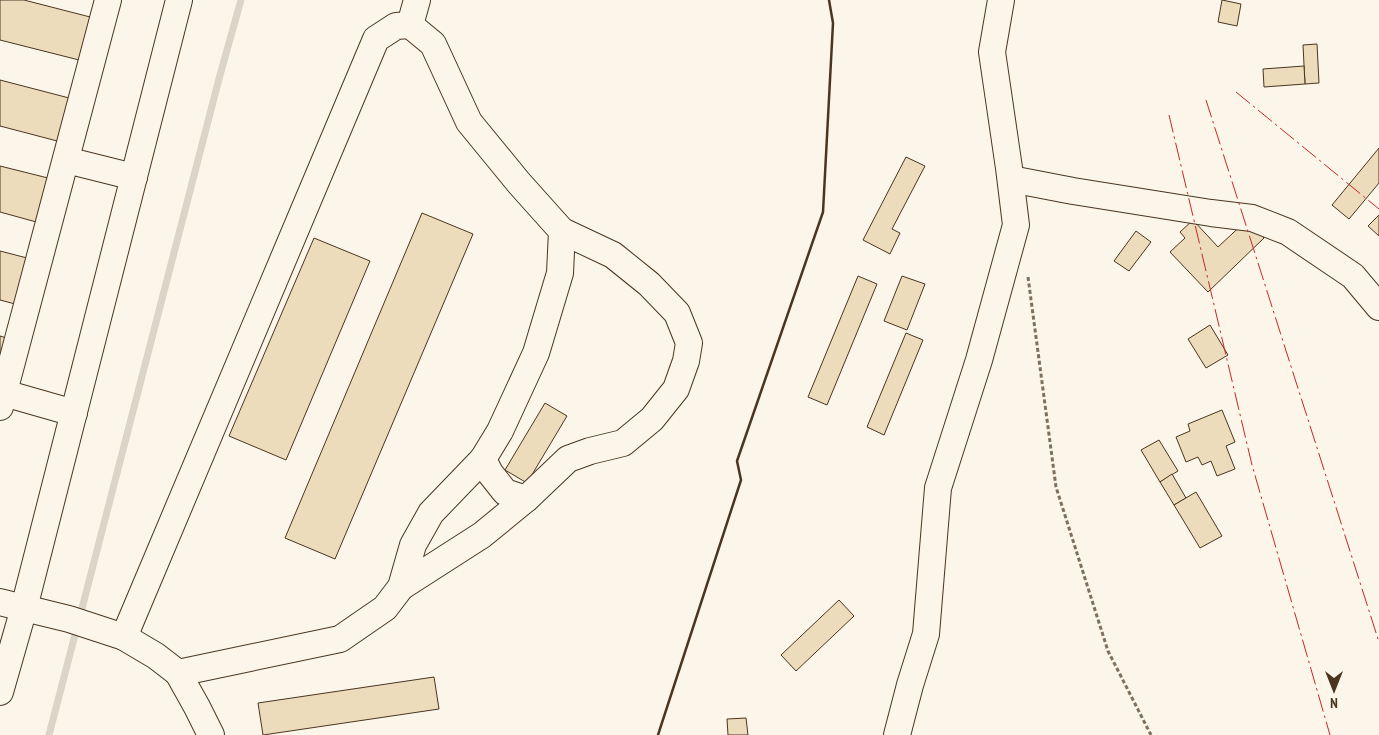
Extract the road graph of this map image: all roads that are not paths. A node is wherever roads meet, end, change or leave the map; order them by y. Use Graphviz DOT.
graph roads {
  1 [pos="108,0"];
  2 [pos="180,0"];
  3 [pos="1001,0"];
  4 [pos="414,12"];
  5 [pos="66,160"];
  6 [pos="134,177"];
  7 [pos="1011,179"];
  8 [pos="562,231"];
  9 [pos="1379,307"];
  10 [pos="2,400"];
  11 [pos="74,412"];
  12 [pos="483,458"];
  13 [pos="526,499"];
  14 [pos="401,587"];
  15 [pos="12,605"];
  16 [pos="124,637"];
  17 [pos="178,673"];
  18 [pos="0,692"];
  19 [pos="211,735"];
  20 [pos="897,735"];
  1 -- 5 [label="lane"];
  2 -- 6 [label="lane"];
  3 -- 7 [label="lane"];
  4 -- 8 [label="lane"];
  4 -- 16 [label="lane"];
  5 -- 6 [label="lane"];
  5 -- 10 [label="lane"];
  6 -- 11 [label="lane"];
  7 -- 9 [label="lane"];
  7 -- 20 [label="lane"];
  8 -- 12 [label="lane"];
  8 -- 13 [label="lane"];
  10 -- 11 [label="lane"];
  11 -- 15 [label="lane"];
  12 -- 13 [label="lane"];
  12 -- 14 [label="lane"];
  13 -- 14 [label="lane"];
  14 -- 17 [label="lane"];
  15 -- 16 [label="lane"];
  15 -- 18 [label="lane"];
  16 -- 17 [label="lane"];
  17 -- 19 [label="lane"];
}
